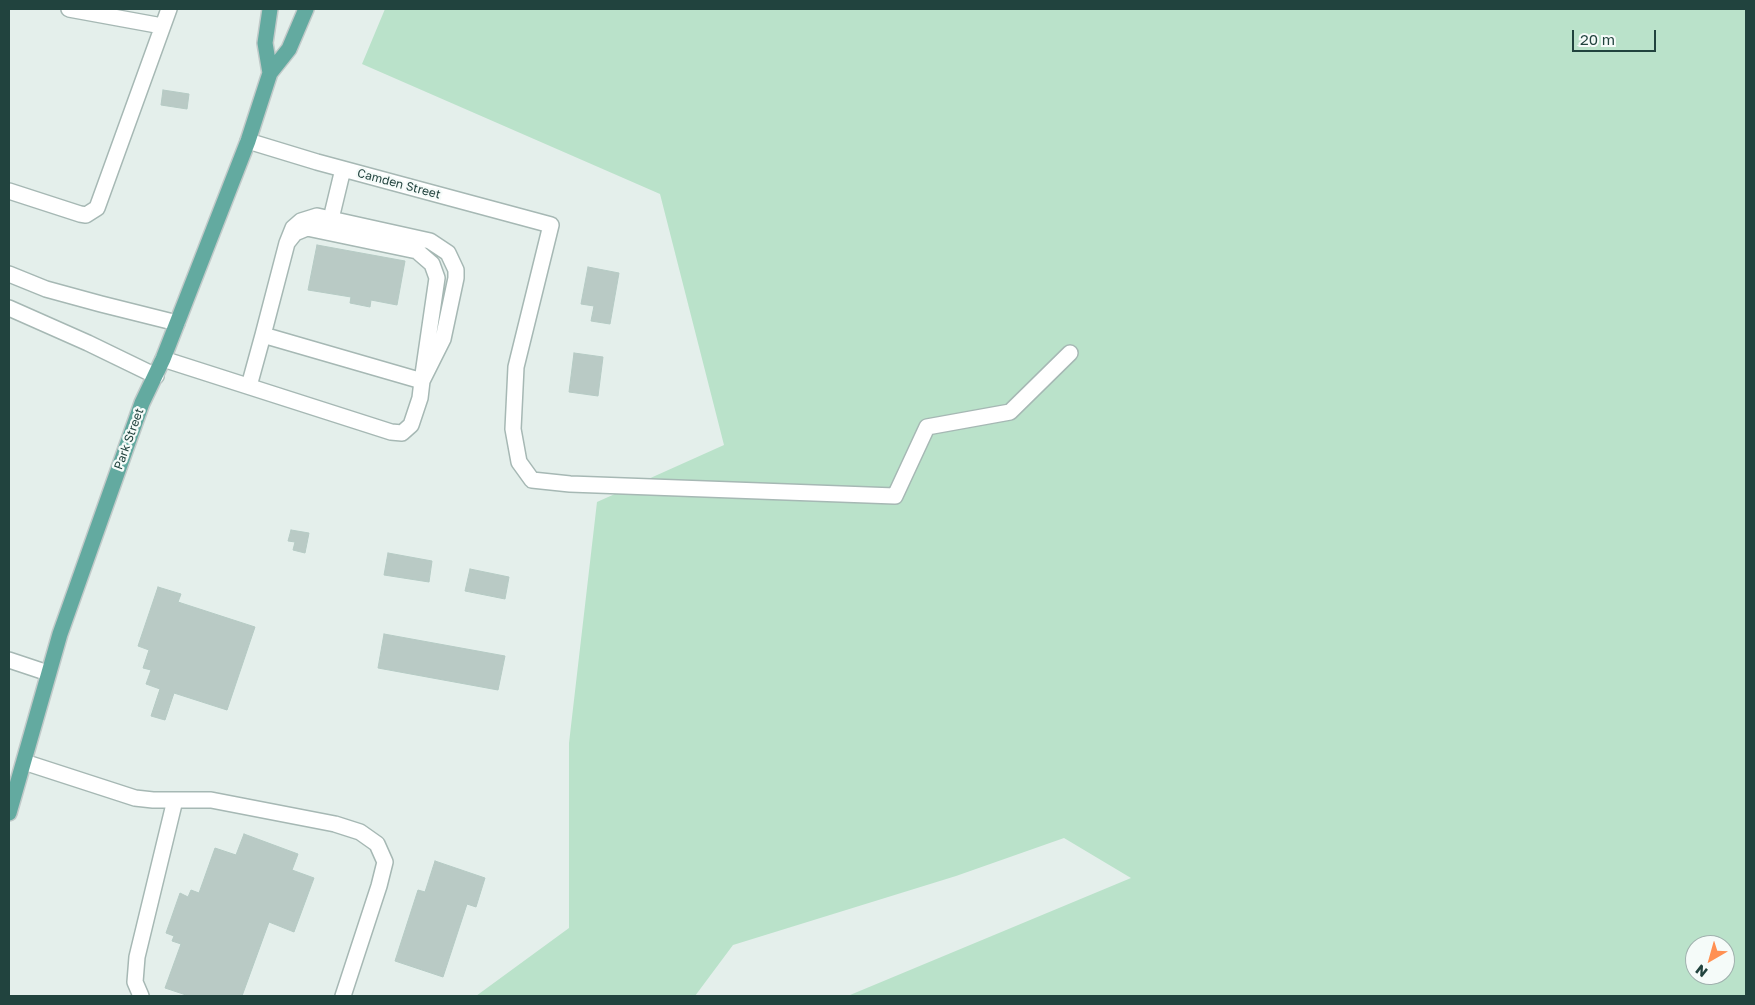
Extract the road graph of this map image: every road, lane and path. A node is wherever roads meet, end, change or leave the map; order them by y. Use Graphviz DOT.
graph roads {
  1 [pos="69,9"];
  2 [pos="169,9"];
  3 [pos="270,9"];
  4 [pos="306,9"];
  5 [pos="114,13"];
  6 [pos="162,26"];
  7 [pos="270,73"];
  8 [pos="248,141"];
  9 [pos="343,169"];
  10 [pos="9,191"];
  11 [pos="329,226"];
  12 [pos="9,274"];
  13 [pos="9,308"];
  14 [pos="176,323"];
  15 [pos="263,335"];
  16 [pos="1070,353"];
  17 [pos="163,359"];
  18 [pos="156,376"];
  19 [pos="422,381"];
  20 [pos="250,386"];
  21 [pos="9,660"];
  22 [pos="48,673"];
  23 [pos="24,762"];
  24 [pos="175,800"];
  25 [pos="9,813"];
  26 [pos="141,996"];
  27 [pos="343,996"];
  1 -- 5 [label="street"];
  2 -- 6 [label="street"];
  3 -- 7 [label="main road, Park Street"];
  4 -- 7 [label="main road, Park Street"];
  5 -- 6 [label="street"];
  6 -- 10 [label="street"];
  7 -- 8 [label="main road, Park Street"];
  8 -- 9 [label="street, Camden Street"];
  8 -- 14 [label="main road, Park Street"];
  9 -- 11 [label="street"];
  9 -- 16 [label="street, Camden Street"];
  11 -- 15 [label="street"];
  11 -- 19 [label="street"];
  11 -- 19 [label="street"];
  12 -- 14 [label="street"];
  13 -- 18 [label="street"];
  14 -- 17 [label="main road, Park Street"];
  15 -- 19 [label="street"];
  15 -- 20 [label="street"];
  17 -- 18 [label="main road, Park Street"];
  17 -- 20 [label="street"];
  18 -- 22 [label="main road, Park Street"];
  19 -- 20 [label="street"];
  21 -- 22 [label="street"];
  22 -- 23 [label="main road, Park Street"];
  23 -- 24 [label="street"];
  23 -- 25 [label="main road, Park Street"];
  24 -- 26 [label="street"];
  24 -- 27 [label="street"];
}
